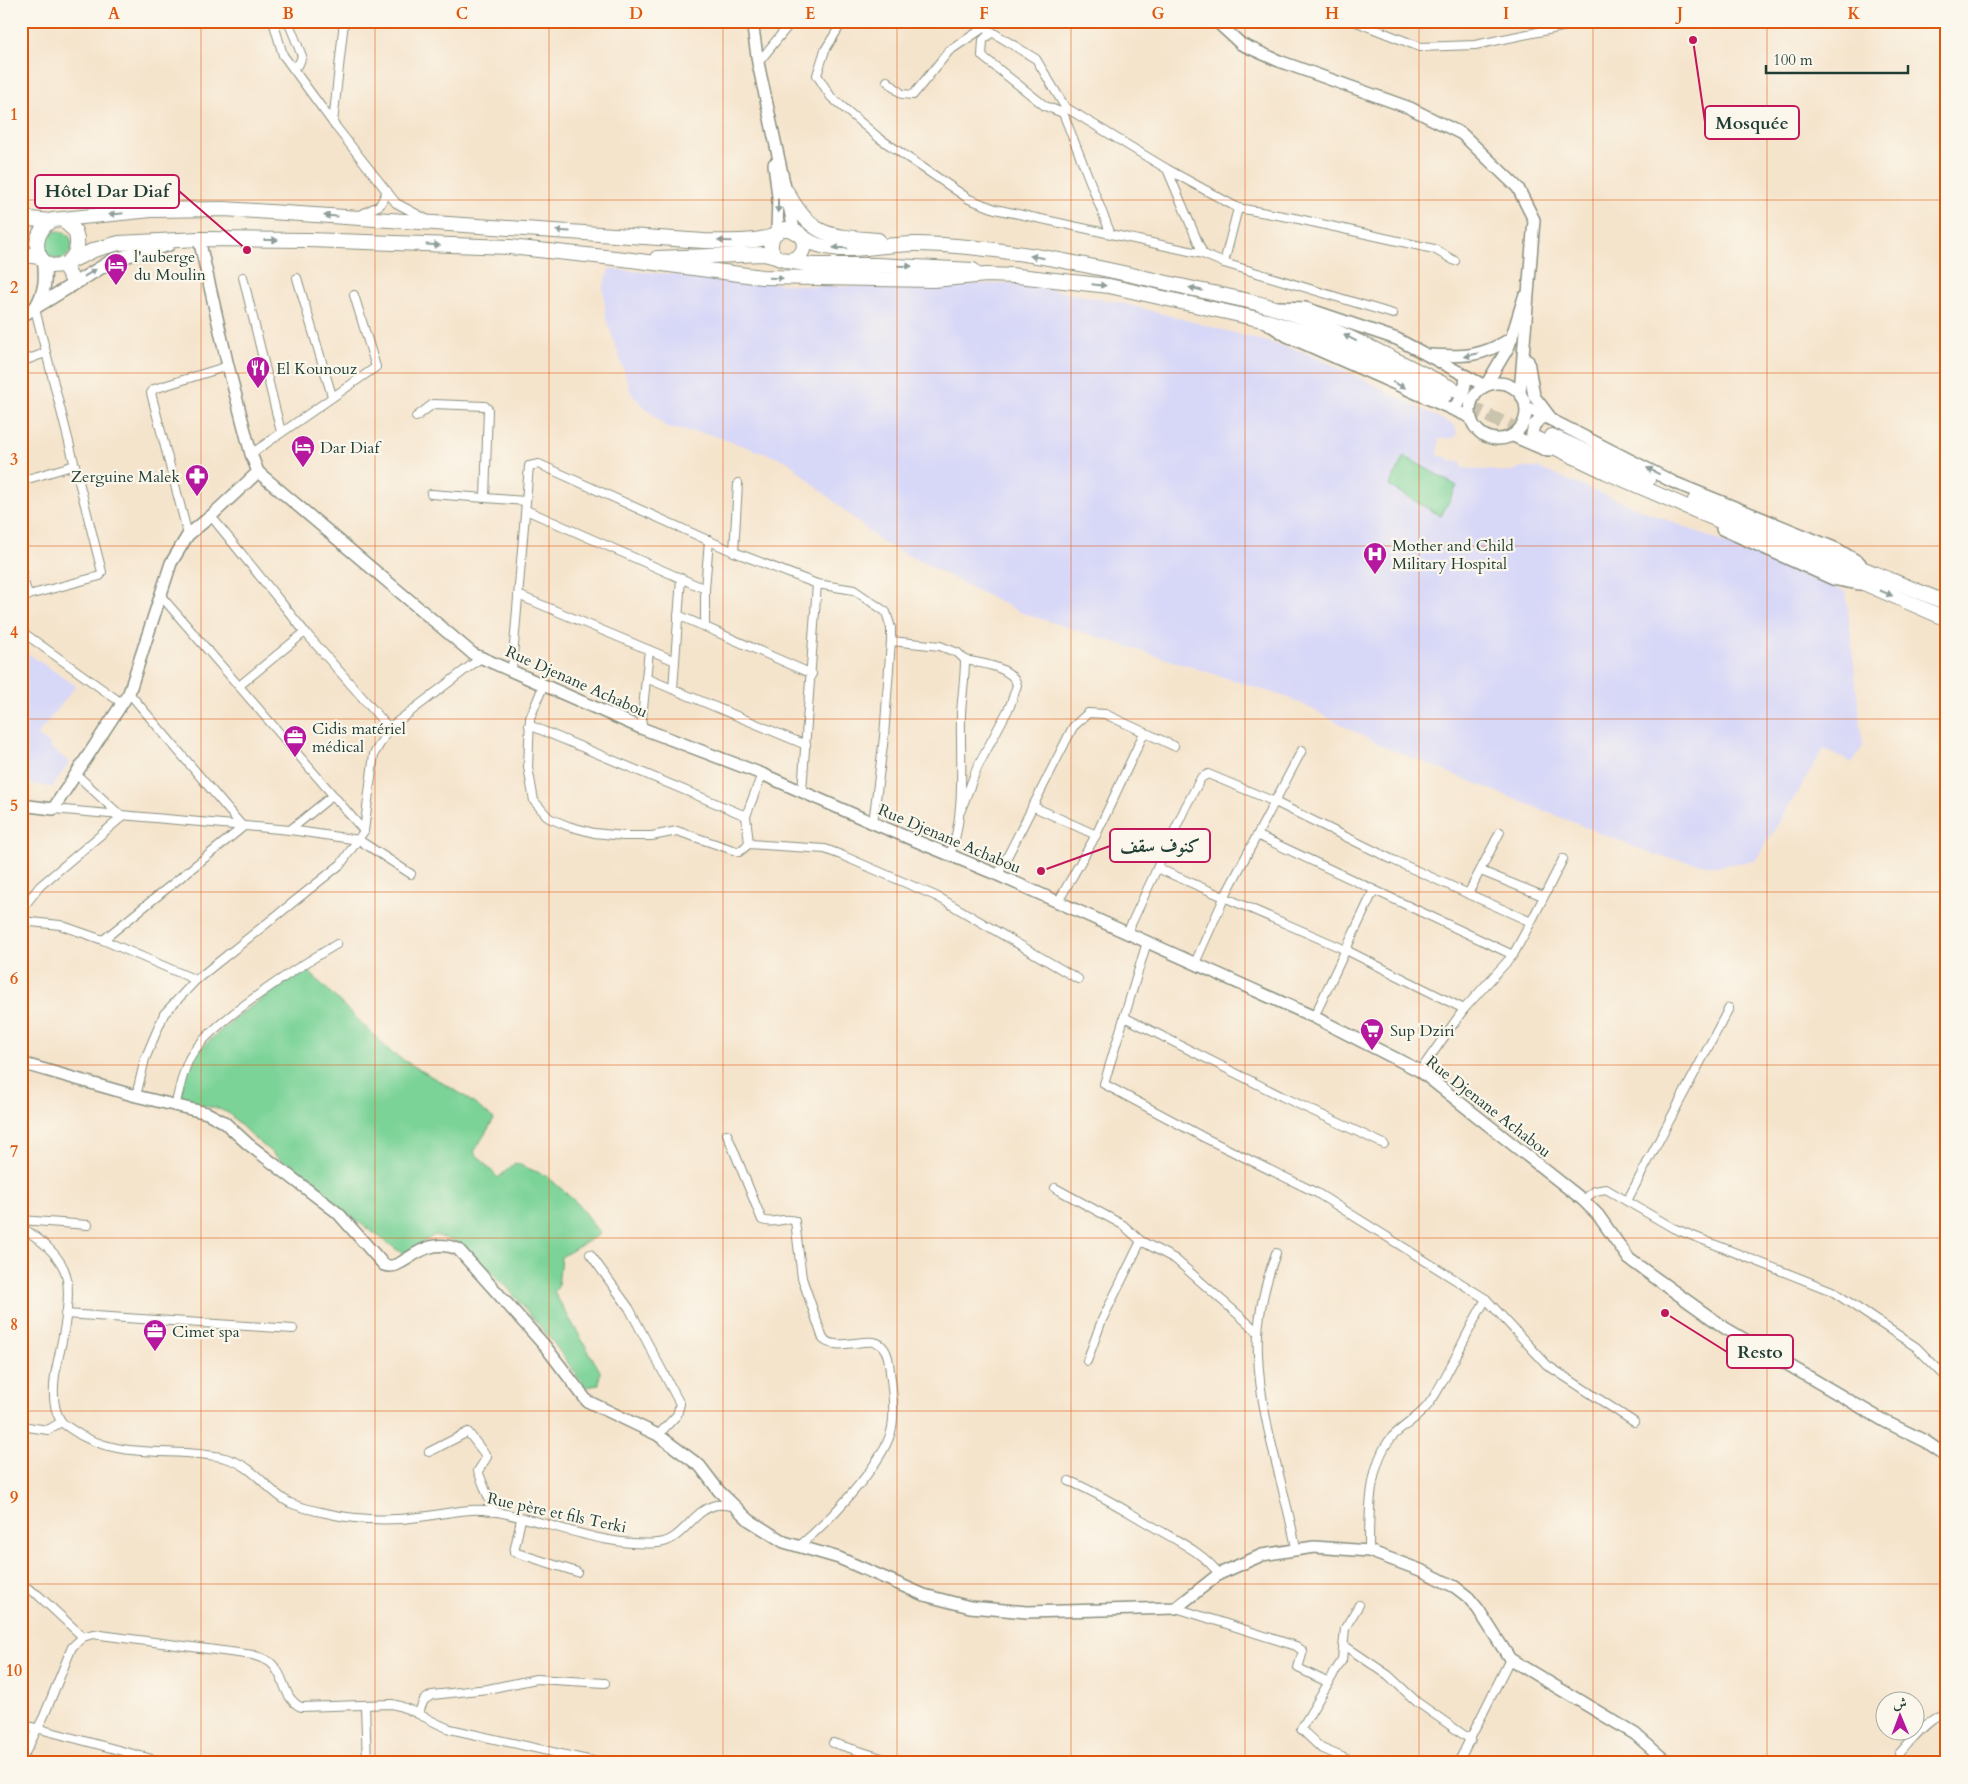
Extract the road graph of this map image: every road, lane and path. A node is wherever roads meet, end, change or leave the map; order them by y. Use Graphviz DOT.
graph roads {
  1 [pos="273,21"];
  2 [pos="288,21"];
  3 [pos="344,21"];
  4 [pos="752,21"];
  5 [pos="792,21"];
  6 [pos="843,21"];
  7 [pos="969,21"];
  8 [pos="1216,21"];
  9 [pos="1354,21"];
  10 [pos="1591,21"];
  11 [pos="982,29"];
  12 [pos="992,32"];
  13 [pos="758,63"];
  14 [pos="292,67"];
  15 [pos="887,81"];
  16 [pos="1064,110"];
  17 [pos="770,122"];
  18 [pos="333,123"];
  19 [pos="1167,169"];
  20 [pos="387,191"];
  21 [pos="787,192"];
  22 [pos="1238,208"];
  23 [pos="356,217"];
  24 [pos="21,218"];
  25 [pos="57,220"];
  26 [pos="432,223"];
  27 [pos="796,231"];
  28 [pos="1110,232"];
  29 [pos="775,234"];
  30 [pos="195,240"];
  31 [pos="918,244"];
  32 [pos="21,254"];
  33 [pos="1203,254"];
  34 [pos="42,259"];
  35 [pos="624,259"];
  36 [pos="781,259"];
  37 [pos="1455,261"];
  38 [pos="1224,263"];
  39 [pos="66,264"];
  40 [pos="243,276"];
  41 [pos="1016,276"];
  42 [pos="1530,276"];
  43 [pos="297,278"];
  44 [pos="74,283"];
  45 [pos="354,295"];
  46 [pos="35,309"];
  47 [pos="1264,313"];
  48 [pos="1393,314"];
  49 [pos="21,316"];
  50 [pos="1512,338"];
  51 [pos="1525,343"];
  52 [pos="45,352"];
  53 [pos="1426,355"];
  54 [pos="21,362"];
  55 [pos="228,366"];
  56 [pos="1466,376"];
  57 [pos="1486,386"];
  58 [pos="1520,393"];
  59 [pos="332,396"];
  60 [pos="1453,399"];
  61 [pos="1526,407"];
  62 [pos="416,417"];
  63 [pos="1470,417"];
  64 [pos="1549,418"];
  65 [pos="281,432"];
  66 [pos="1513,436"];
  67 [pos="1536,438"];
  68 [pos="251,454"];
  69 [pos="75,465"];
  70 [pos="258,472"];
  71 [pos="21,482"];
  72 [pos="738,483"];
  73 [pos="431,494"];
  74 [pos="485,498"];
  75 [pos="526,501"];
  76 [pos="526,510"];
  77 [pos="211,516"];
  78 [pos="188,535"];
  79 [pos="709,540"];
  80 [pos="734,552"];
  81 [pos="21,570"];
  82 [pos="681,578"];
  83 [pos="1869,579"];
  84 [pos="817,584"];
  85 [pos="705,589"];
  86 [pos="518,595"];
  87 [pos="161,596"];
  88 [pos="24,597"];
  89 [pos="1947,603"];
  90 [pos="678,615"];
  91 [pos="1947,619"];
  92 [pos="705,627"];
  93 [pos="21,631"];
  94 [pos="305,632"];
  95 [pos="891,641"];
  96 [pos="649,650"];
  97 [pos="482,657"];
  98 [pos="673,660"];
  99 [pos="965,660"];
  100 [pos="512,669"];
  101 [pos="812,674"];
  102 [pos="646,678"];
  103 [pos="544,684"];
  104 [pos="239,686"];
  105 [pos="673,689"];
  106 [pos="129,694"];
  107 [pos="123,704"];
  108 [pos="529,725"];
  109 [pos="389,728"];
  110 [pos="642,728"];
  111 [pos="1144,733"];
  112 [pos="806,744"];
  113 [pos="1174,746"];
  114 [pos="1302,750"];
  115 [pos="762,774"];
  116 [pos="77,775"];
  117 [pos="802,791"];
  118 [pos="332,796"];
  119 [pos="1275,802"];
  120 [pos="21,805"];
  121 [pos="1032,806"];
  122 [pos="53,809"];
  123 [pos="959,815"];
  124 [pos="746,816"];
  125 [pos="122,817"];
  126 [pos="873,823"];
  127 [pos="243,827"];
  128 [pos="290,830"];
  129 [pos="364,831"];
  130 [pos="1500,832"];
  131 [pos="1096,835"];
  132 [pos="1259,836"];
  133 [pos="359,840"];
  134 [pos="749,844"];
  135 [pos="950,855"];
  136 [pos="1563,859"];
  137 [pos="1157,868"];
  138 [pos="1481,871"];
  139 [pos="411,874"];
  140 [pos="998,875"];
  141 [pos="1374,890"];
  142 [pos="1468,894"];
  143 [pos="1225,896"];
  144 [pos="1543,896"];
  145 [pos="1058,902"];
  146 [pos="21,910"];
  147 [pos="21,921"];
  148 [pos="1531,922"];
  149 [pos="1127,932"];
  150 [pos="102,940"];
  151 [pos="1147,942"];
  152 [pos="337,944"];
  153 [pos="1346,950"];
  154 [pos="1513,955"];
  155 [pos="1195,963"];
  156 [pos="1078,979"];
  157 [pos="196,980"];
  158 [pos="1729,1008"];
  159 [pos="1464,1009"];
  160 [pos="1124,1017"];
  161 [pos="1314,1017"];
  162 [pos="21,1063"];
  163 [pos="1420,1071"];
  164 [pos="136,1096"];
  165 [pos="175,1107"];
  166 [pos="727,1134"];
  167 [pos="1384,1144"];
  168 [pos="1055,1188"];
  169 [pos="1583,1200"];
  170 [pos="1627,1201"];
  171 [pos="21,1220"];
  172 [pos="88,1225"];
  173 [pos="21,1227"];
  174 [pos="1141,1241"];
  175 [pos="1276,1253"];
  176 [pos="590,1254"];
  177 [pos="1486,1299"];
  178 [pos="65,1314"];
  179 [pos="293,1329"];
  180 [pos="1258,1332"];
  181 [pos="1087,1361"];
  182 [pos="1947,1378"];
  183 [pos="61,1422"];
  184 [pos="1634,1422"];
  185 [pos="21,1426"];
  186 [pos="658,1435"];
  187 [pos="429,1452"];
  188 [pos="1947,1456"];
  189 [pos="1069,1482"];
  190 [pos="734,1506"];
  191 [pos="494,1512"];
  192 [pos="521,1518"];
  193 [pos="798,1547"];
  194 [pos="1296,1548"];
  195 [pos="1369,1551"];
  196 [pos="577,1572"];
  197 [pos="1219,1574"];
  198 [pos="21,1584"];
  199 [pos="1360,1605"];
  200 [pos="1176,1608"];
  201 [pos="83,1637"];
  202 [pos="1345,1646"];
  203 [pos="1510,1659"];
  204 [pos="1329,1682"];
  205 [pos="605,1683"];
  206 [pos="366,1705"];
  207 [pos="418,1714"];
  208 [pos="1947,1714"];
  209 [pos="21,1724"];
  210 [pos="38,1728"];
  211 [pos="1471,1740"];
  212 [pos="832,1744"];
  213 [pos="21,1761"];
  214 [pos="167,1763"];
  215 [pos="367,1763"];
  216 [pos="601,1763"];
  217 [pos="898,1763"];
  218 [pos="1356,1763"];
  219 [pos="1458,1763"];
  220 [pos="1668,1763"];
  221 [pos="1901,1763"];
  1 -- 14 [label="street"];
  2 -- 14 [label="street"];
  3 -- 18 [label="street"];
  4 -- 13 [label="street"];
  5 -- 13 [label="street"];
  6 -- 28 [label="street"];
  7 -- 11 [label="street"];
  8 -- 42 [label="street"];
  9 -- 10 [label="street"];
  11 -- 12 [label="street"];
  11 -- 15 [label="street"];
  12 -- 16 [label="street"];
  12 -- 16 [label="street"];
  13 -- 17 [label="street"];
  14 -- 18 [label="street"];
  16 -- 19 [label="street"];
  16 -- 28 [label="street"];
  17 -- 21 [label="street"];
  17 -- 29 [label="street, one-way"];
  18 -- 20 [label="street"];
  19 -- 22 [label="street"];
  19 -- 33 [label="street"];
  20 -- 23 [label="street"];
  20 -- 26 [label="street"];
  21 -- 27 [label="street"];
  21 -- 31 [label="highway"];
  22 -- 37 [label="street"];
  22 -- 38 [label="street"];
  23 -- 25 [label="highway, one-way"];
  23 -- 26 [label="highway"];
  24 -- 25 [label="highway"];
  25 -- 34 [label="highway"];
  25 -- 39 [label="highway"];
  29 -- 26 [label="highway, one-way"];
  27 -- 29 [label="highway"];
  31 -- 27 [label="highway, one-way"];
  27 -- 36 [label="highway"];
  28 -- 33 [label="street"];
  29 -- 36 [label="highway"];
  30 -- 35 [label="highway, one-way"];
  30 -- 39 [label="highway"];
  44 -- 30 [label="main road, one-way"];
  30 -- 55 [label="street, Rue Djenane Achabou"];
  47 -- 31 [label="highway, one-way"];
  32 -- 34 [label="highway"];
  33 -- 38 [label="street"];
  34 -- 39 [label="highway"];
  34 -- 46 [label="main road"];
  35 -- 36 [label="highway"];
  35 -- 41 [label="highway, one-way"];
  36 -- 41 [label="highway, one-way"];
  38 -- 48 [label="street"];
  39 -- 44 [label="highway"];
  40 -- 65 [label="street"];
  41 -- 47 [label="highway, one-way"];
  42 -- 50 [label="street"];
  42 -- 51 [label="street"];
  43 -- 59 [label="street"];
  44 -- 46 [label="main road"];
  45 -- 59 [label="street"];
  46 -- 49 [label="main road"];
  46 -- 52 [label="street"];
  47 -- 53 [label="street"];
  47 -- 60 [label="street, one-way"];
  47 -- 60 [label="highway"];
  50 -- 53 [label="street, one-way"];
  50 -- 57 [label="street"];
  51 -- 58 [label="street"];
  51 -- 64 [label="street"];
  52 -- 54 [label="street"];
  52 -- 69 [label="street"];
  53 -- 56 [label="street"];
  55 -- 68 [label="street, Rue Djenane Achabou"];
  55 -- 78 [label="street"];
  56 -- 57 [label="street"];
  56 -- 60 [label="street"];
  57 -- 58 [label="street"];
  57 -- 63 [label="street"];
  58 -- 61 [label="street"];
  59 -- 65 [label="street"];
  60 -- 63 [label="street"];
  61 -- 64 [label="street"];
  61 -- 66 [label="street"];
  62 -- 74 [label="street"];
  63 -- 66 [label="street"];
  64 -- 67 [label="street"];
  83 -- 64 [label="street, one-way"];
  65 -- 68 [label="street"];
  66 -- 67 [label="street"];
  67 -- 83 [label="highway"];
  68 -- 70 [label="street, Rue Djenane Achabou"];
  69 -- 71 [label="street"];
  69 -- 88 [label="street"];
  70 -- 77 [label="street"];
  70 -- 97 [label="street, Rue Djenane Achabou"];
  72 -- 80 [label="street"];
  73 -- 74 [label="street"];
  74 -- 75 [label="street"];
  75 -- 76 [label="street"];
  75 -- 79 [label="street"];
  76 -- 82 [label="street"];
  76 -- 86 [label="street"];
  77 -- 78 [label="street"];
  77 -- 94 [label="street"];
  78 -- 87 [label="street"];
  79 -- 80 [label="street"];
  79 -- 85 [label="street"];
  80 -- 84 [label="street"];
  81 -- 88 [label="street"];
  82 -- 85 [label="street"];
  82 -- 90 [label="street"];
  83 -- 89 [label="highway"];
  83 -- 91 [label="highway, one-way"];
  84 -- 95 [label="street"];
  84 -- 101 [label="street"];
  85 -- 92 [label="street"];
  86 -- 96 [label="street"];
  86 -- 100 [label="street"];
  87 -- 104 [label="street"];
  87 -- 106 [label="street"];
  90 -- 92 [label="street"];
  90 -- 98 [label="street"];
  92 -- 101 [label="street"];
  93 -- 107 [label="street"];
  94 -- 104 [label="street"];
  94 -- 109 [label="street"];
  95 -- 99 [label="street"];
  95 -- 126 [label="street"];
  96 -- 98 [label="street"];
  96 -- 102 [label="street"];
  97 -- 100 [label="street, Rue Djenane Achabou"];
  97 -- 109 [label="street"];
  98 -- 105 [label="street"];
  99 -- 123 [label="street"];
  99 -- 123 [label="street"];
  100 -- 103 [label="street, Rue Djenane Achabou"];
  101 -- 112 [label="street"];
  102 -- 105 [label="street"];
  102 -- 110 [label="street"];
  103 -- 108 [label="street"];
  103 -- 110 [label="street, Rue Djenane Achabou"];
  104 -- 118 [label="street"];
  105 -- 112 [label="street"];
  106 -- 107 [label="street"];
  106 -- 127 [label="street"];
  107 -- 116 [label="street"];
  108 -- 124 [label="street"];
  108 -- 134 [label="street"];
  109 -- 129 [label="street"];
  110 -- 115 [label="street, Rue Djenane Achabou"];
  111 -- 113 [label="street"];
  111 -- 121 [label="street"];
  111 -- 131 [label="street"];
  112 -- 117 [label="street"];
  114 -- 119 [label="street"];
  115 -- 117 [label="street, Rue Djenane Achabou"];
  115 -- 124 [label="street"];
  116 -- 122 [label="street"];
  116 -- 125 [label="street"];
  117 -- 126 [label="street, Rue Djenane Achabou"];
  118 -- 128 [label="street"];
  118 -- 129 [label="street"];
  119 -- 132 [label="street"];
  119 -- 137 [label="street"];
  119 -- 142 [label="street"];
  120 -- 122 [label="street"];
  121 -- 131 [label="street"];
  121 -- 140 [label="street"];
  122 -- 125 [label="street"];
  123 -- 135 [label="street"];
  124 -- 134 [label="street"];
  125 -- 127 [label="street"];
  125 -- 146 [label="street"];
  126 -- 135 [label="street, Rue Djenane Achabou"];
  127 -- 128 [label="street"];
  127 -- 150 [label="street"];
  128 -- 133 [label="street"];
  129 -- 133 [label="street"];
  130 -- 138 [label="street"];
  131 -- 145 [label="street"];
  132 -- 141 [label="street"];
  132 -- 143 [label="street"];
  133 -- 139 [label="street"];
  133 -- 157 [label="street"];
  134 -- 156 [label="street"];
  135 -- 140 [label="street, Rue Djenane Achabou"];
  136 -- 144 [label="street"];
  137 -- 143 [label="street"];
  137 -- 149 [label="street"];
  138 -- 142 [label="street"];
  138 -- 144 [label="street"];
  140 -- 145 [label="street, Rue Djenane Achabou"];
  141 -- 153 [label="street"];
  141 -- 154 [label="street"];
  142 -- 148 [label="street"];
  143 -- 153 [label="street"];
  143 -- 155 [label="street"];
  144 -- 148 [label="street"];
  145 -- 149 [label="street, Rue Djenane Achabou"];
  147 -- 150 [label="street"];
  148 -- 154 [label="street"];
  149 -- 151 [label="street, Rue Djenane Achabou"];
  150 -- 157 [label="street"];
  151 -- 155 [label="street, Rue Djenane Achabou"];
  151 -- 160 [label="street"];
  152 -- 165 [label="street"];
  153 -- 159 [label="street"];
  153 -- 161 [label="street"];
  154 -- 159 [label="street"];
  155 -- 161 [label="street, Rue Djenane Achabou"];
  157 -- 164 [label="street"];
  158 -- 170 [label="street"];
  159 -- 163 [label="street"];
  160 -- 167 [label="street"];
  160 -- 177 [label="street"];
  161 -- 163 [label="street, Rue Djenane Achabou"];
  162 -- 164 [label="street"];
  163 -- 169 [label="street, Rue Djenane Achabou"];
  164 -- 165 [label="street"];
  165 -- 186 [label="street"];
  166 -- 193 [label="street"];
  168 -- 174 [label="street"];
  169 -- 170 [label="street"];
  169 -- 188 [label="street, Rue Djenane Achabou"];
  170 -- 182 [label="street"];
  171 -- 172 [label="street"];
  173 -- 178 [label="street"];
  174 -- 180 [label="street"];
  174 -- 181 [label="street"];
  175 -- 180 [label="street"];
  176 -- 186 [label="street"];
  177 -- 184 [label="street"];
  177 -- 195 [label="street"];
  178 -- 179 [label="street"];
  178 -- 183 [label="street"];
  180 -- 194 [label="street"];
  183 -- 185 [label="street"];
  183 -- 191 [label="street, Rue père et fils Terki"];
  186 -- 190 [label="street"];
  187 -- 191 [label="street"];
  189 -- 197 [label="street"];
  190 -- 192 [label="street, Rue père et fils Terki"];
  190 -- 193 [label="street"];
  191 -- 192 [label="street, Rue père et fils Terki"];
  192 -- 196 [label="street"];
  193 -- 200 [label="street"];
  194 -- 195 [label="street"];
  194 -- 197 [label="street"];
  195 -- 203 [label="street"];
  197 -- 200 [label="street"];
  198 -- 201 [label="street"];
  199 -- 202 [label="street"];
  200 -- 204 [label="street"];
  201 -- 206 [label="street"];
  201 -- 210 [label="street"];
  202 -- 204 [label="street"];
  202 -- 211 [label="street"];
  203 -- 211 [label="street"];
  203 -- 220 [label="street"];
  204 -- 218 [label="street"];
  205 -- 207 [label="street"];
  206 -- 207 [label="street"];
  206 -- 215 [label="street"];
  207 -- 216 [label="street"];
  208 -- 221 [label="street"];
  209 -- 210 [label="street"];
  210 -- 213 [label="street"];
  210 -- 214 [label="street"];
  211 -- 219 [label="street"];
  212 -- 217 [label="street"];
}
